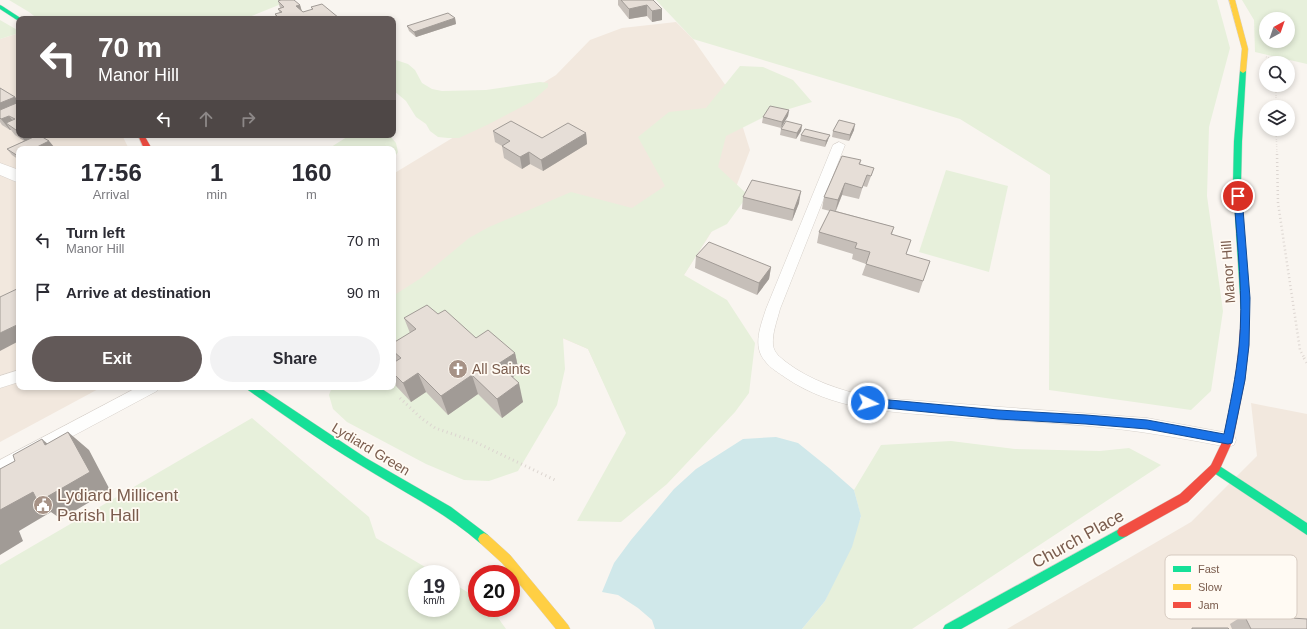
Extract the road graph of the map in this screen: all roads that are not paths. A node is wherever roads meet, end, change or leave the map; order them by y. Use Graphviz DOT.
graph roads {
  1 [pos="1232,0"];
  2 [pos="0,6"];
  3 [pos="16,17"];
  4 [pos="839,145"];
  5 [pos="0,168"];
  6 [pos="16,176"];
  7 [pos="16,377"];
  8 [pos="0,382"];
  9 [pos="146,390"];
  10 [pos="254,390"];
  11 [pos="1228,440"];
  12 [pos="0,468"];
  13 [pos="1215,468"];
  14 [pos="1307,530"];
  15 [pos="564,629"];
  16 [pos="949,629"];
  1 -- 11 [label="street, Manor Hill"];
  2 -- 3 [label="street"];
  4 -- 11 [label="lane"];
  5 -- 6 [label="street"];
  7 -- 8 [label="lane"];
  9 -- 12 [label="lane"];
  10 -- 15 [label="street, Lydiard Green"];
  11 -- 13 [label="street, Manor Hill"];
  13 -- 14 [label="street"];
  13 -- 16 [label="street, Church Place"];
}
